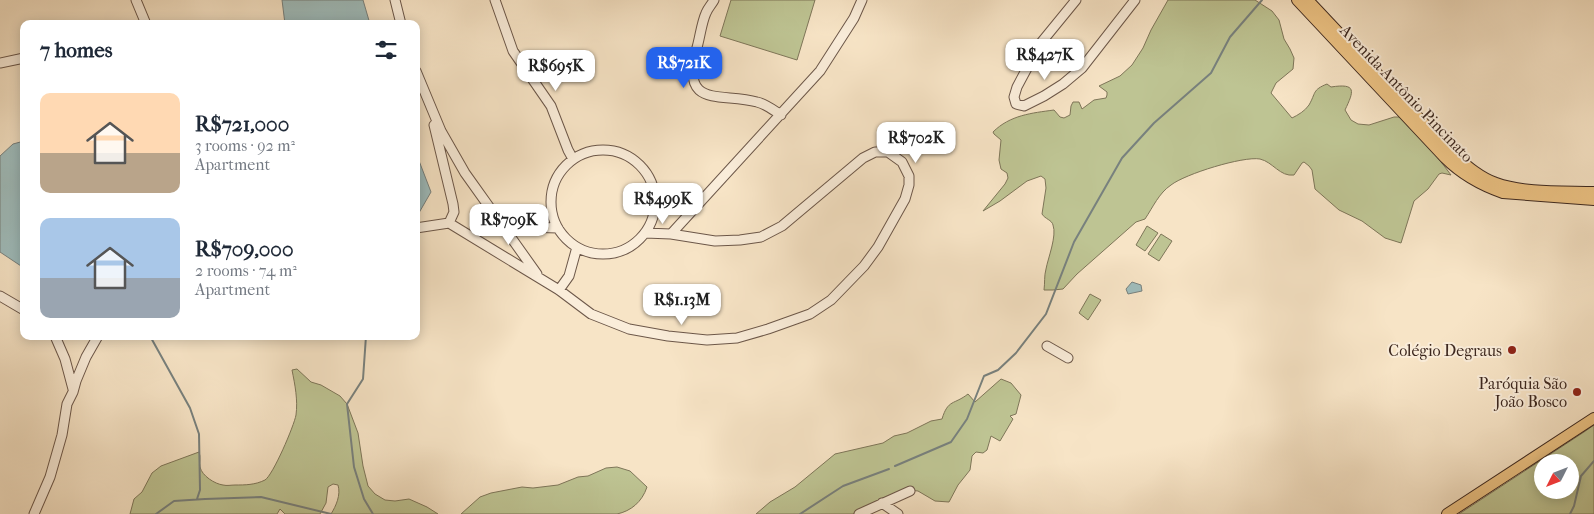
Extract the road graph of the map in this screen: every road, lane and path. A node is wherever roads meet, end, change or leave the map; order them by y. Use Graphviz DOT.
graph roads {
  1 [pos="136,0"];
  2 [pos="395,0"];
  3 [pos="495,0"];
  4 [pos="714,0"];
  5 [pos="862,0"];
  6 [pos="1076,0"];
  7 [pos="1134,0"];
  8 [pos="1297,0"];
  9 [pos="1308,0"];
  10 [pos="144,20"];
  11 [pos="400,20"];
  12 [pos="20,59"];
  13 [pos="0,63"];
  14 [pos="420,81"];
  15 [pos="428,102"];
  16 [pos="781,115"];
  17 [pos="573,159"];
  18 [pos="1594,192"];
  19 [pos="1594,200"];
  20 [pos="449,223"];
  21 [pos="420,227"];
  22 [pos="558,228"];
  23 [pos="505,229"];
  24 [pos="645,233"];
  25 [pos="671,234"];
  26 [pos="578,247"];
  27 [pos="540,278"];
  28 [pos="559,290"];
  29 [pos="0,296"];
  30 [pos="20,308"];
  31 [pos="56,340"];
  32 [pos="96,340"];
  33 [pos="1047,346"];
  34 [pos="1069,359"];
  35 [pos="74,392"];
  36 [pos="1594,418"];
  37 [pos="910,491"];
  38 [pos="882,503"];
  39 [pos="34,514"];
  40 [pos="859,514"];
  41 [pos="898,514"];
  42 [pos="1447,514"];
  1 -- 10 [label="street"];
  2 -- 11 [label="street"];
  3 -- 17 [label="street"];
  4 -- 16 [label="street"];
  5 -- 16 [label="street"];
  6 -- 7 [label="street"];
  8 -- 19 [label="main road, Avenida Antônio Pincinato"];
  9 -- 18 [label="main road, Avenida Antônio Pincinato"];
  12 -- 13 [label="street"];
  14 -- 15 [label="street"];
  15 -- 20 [label="street"];
  15 -- 23 [label="street"];
  16 -- 25 [label="street"];
  17 -- 22 [label="street"];
  17 -- 24 [label="street"];
  20 -- 21 [label="street"];
  20 -- 27 [label="street"];
  22 -- 23 [label="street"];
  22 -- 26 [label="street"];
  23 -- 27 [label="street"];
  24 -- 25 [label="street"];
  24 -- 26 [label="street"];
  25 -- 28 [label="street"];
  26 -- 28 [label="street"];
  27 -- 28 [label="street"];
  29 -- 30 [label="street"];
  31 -- 35 [label="street"];
  32 -- 35 [label="street"];
  33 -- 34 [label="street"];
  35 -- 39 [label="street"];
  36 -- 42 [label="main road"];
  37 -- 38 [label="street"];
  38 -- 40 [label="street"];
  38 -- 41 [label="street"];
}
